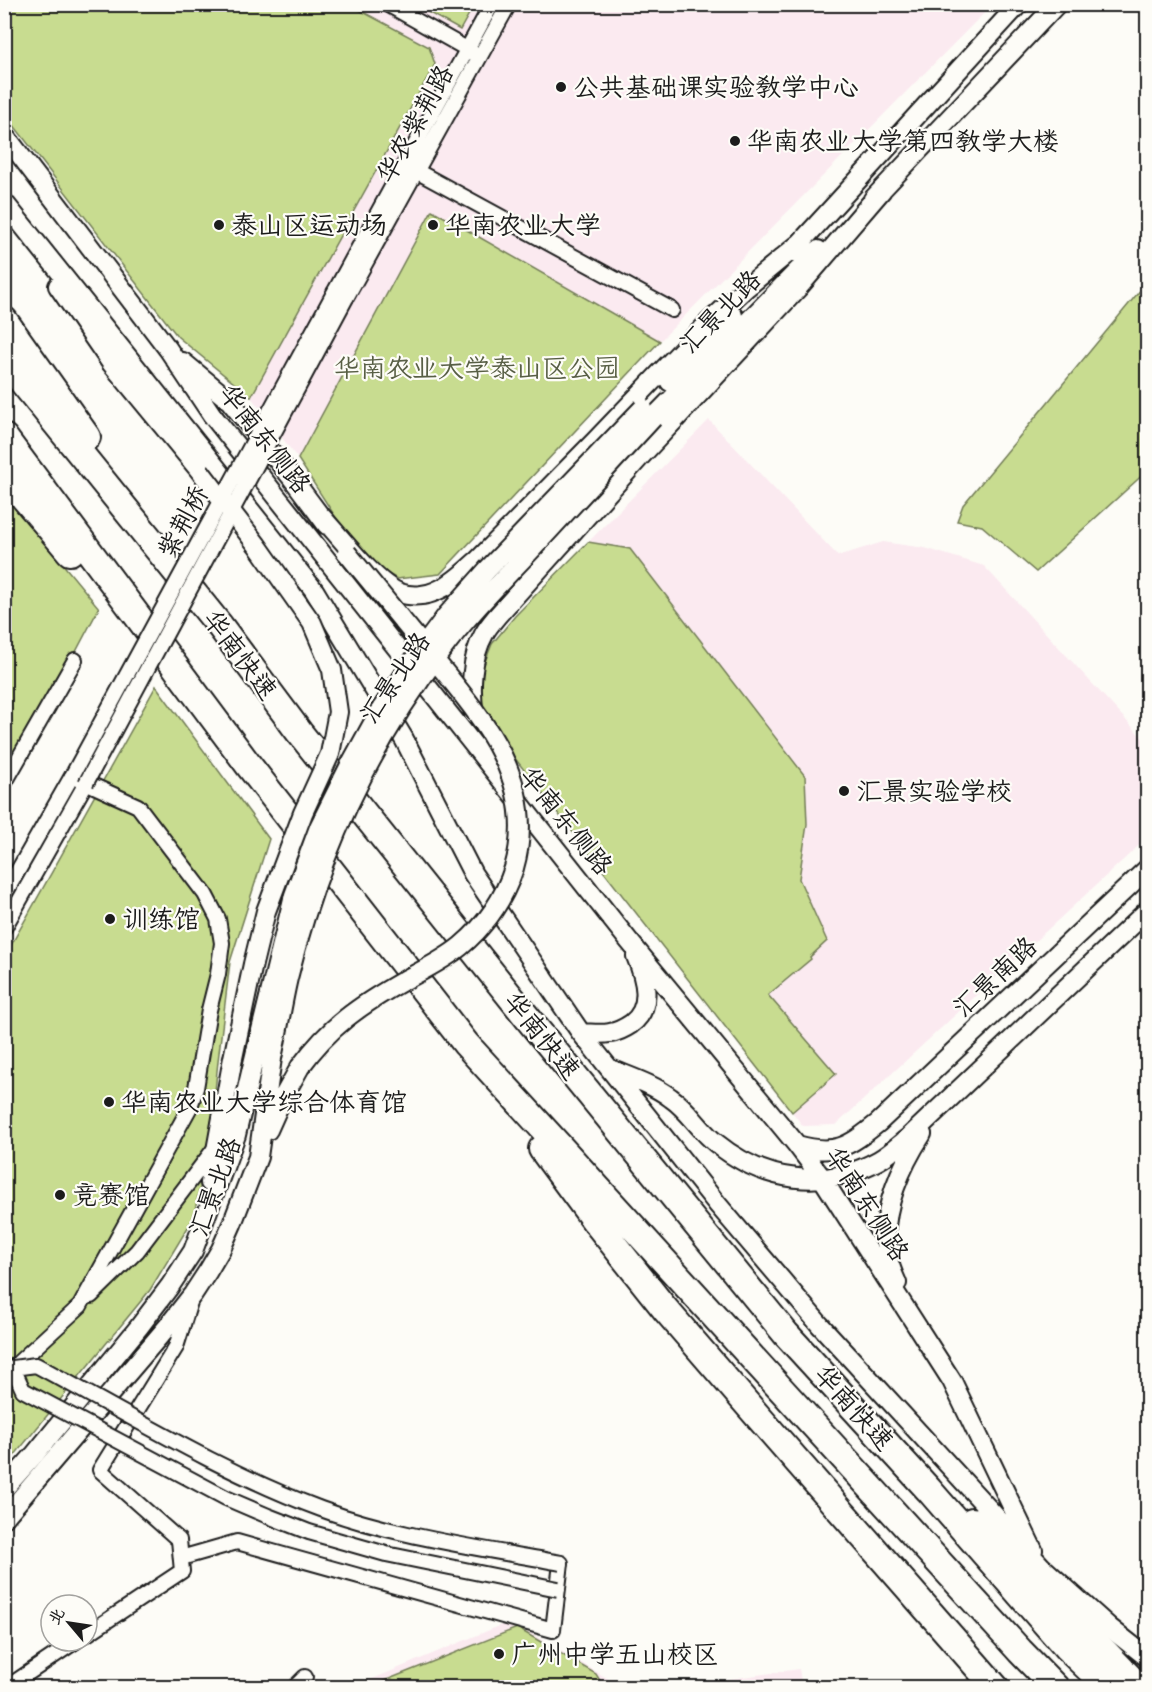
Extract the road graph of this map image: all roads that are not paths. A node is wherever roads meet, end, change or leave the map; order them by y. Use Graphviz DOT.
graph roads {
  1 [pos="387,4"];
  2 [pos="492,4"];
  3 [pos="509,4"];
  4 [pos="1019,4"];
  5 [pos="1057,4"];
  6 [pos="474,53"];
  7 [pos="4,134"];
  8 [pos="410,168"];
  9 [pos="882,190"];
  10 [pos="4,203"];
  11 [pos="799,244"];
  12 [pos="340,294"];
  13 [pos="672,310"];
  14 [pos="4,320"];
  15 [pos="168,349"];
  16 [pos="4,360"];
  17 [pos="648,413"];
  18 [pos="4,437"];
  19 [pos="4,474"];
  20 [pos="321,516"];
  21 [pos="220,626"];
  22 [pos="75,660"];
  23 [pos="250,767"];
  24 [pos="72,776"];
  25 [pos="86,783"];
  26 [pos="4,784"];
  27 [pos="507,787"];
  28 [pos="1148,868"];
  29 [pos="4,895"];
  30 [pos="1148,910"];
  31 [pos="4,928"];
  32 [pos="629,941"];
  33 [pos="581,1033"];
  34 [pos="466,1044"];
  35 [pos="264,1055"];
  36 [pos="611,1070"];
  37 [pos="935,1113"];
  38 [pos="797,1144"];
  39 [pos="216,1146"];
  40 [pos="258,1157"];
  41 [pos="822,1178"];
  42 [pos="204,1222"];
  43 [pos="192,1294"];
  44 [pos="80,1306"];
  45 [pos="912,1318"];
  46 [pos="7,1370"];
  47 [pos="4,1489"];
  48 [pos="929,1490"];
  49 [pos="4,1518"];
  50 [pos="181,1558"];
  51 [pos="1042,1568"];
  52 [pos="558,1589"];
  53 [pos="99,1626"];
  54 [pos="58,1653"];
  55 [pos="1148,1658"];
  56 [pos="305,1677"];
  57 [pos="6,1688"];
  58 [pos="294,1688"];
  59 [pos="996,1688"];
  60 [pos="1056,1688"];
  61 [pos="1109,1688"];
  62 [pos="1140,1688"];
  1 -- 6 [label="street"];
  2 -- 6 [label="street, 华农紫荆路"];
  3 -- 6 [label="street, 华农紫荆路"];
  4 -- 11 [label="street, 汇景北路"];
  5 -- 9 [label="street, 汇景北路"];
  6 -- 8 [label="street, 华农紫荆路"];
  7 -- 15 [label="street, 华南东侧路"];
  8 -- 12 [label="street, 华农紫荆路"];
  8 -- 13 [label="street"];
  9 -- 17 [label="street, 汇景北路"];
  9 -- 27 [label="street"];
  10 -- 33 [label="street, 华南东侧路"];
  10 -- 39 [label="street, bridge"];
  11 -- 17 [label="street, 汇景北路"];
  11 -- 20 [label="street"];
  12 -- 24 [label="street, 紫荆桥, bridge"];
  12 -- 25 [label="street, 紫荆桥, bridge"];
  14 -- 21 [label="highway"];
  15 -- 20 [label="street"];
  15 -- 27 [label="street, 华南东侧路"];
  16 -- 21 [label="highway, 华南快速"];
  17 -- 35 [label="street, 汇景北路, bridge"];
  18 -- 23 [label="highway, 华南快速"];
  19 -- 23 [label="highway"];
  20 -- 40 [label="street, bridge"];
  21 -- 48 [label="highway, 华南快速"];
  22 -- 26 [label="street"];
  23 -- 34 [label="highway, 华南快速"];
  24 -- 25 [label="street"];
  24 -- 29 [label="street"];
  25 -- 31 [label="street"];
  25 -- 44 [label="street"];
  27 -- 32 [label="street, 华南东侧路"];
  28 -- 38 [label="street, 汇景南路"];
  30 -- 37 [label="street"];
  32 -- 33 [label="street"];
  32 -- 38 [label="street, 华南东侧路"];
  33 -- 36 [label="street, 华南东侧路"];
  34 -- 59 [label="highway"];
  34 -- 60 [label="highway, 华南快速"];
  35 -- 40 [label="street, 汇景北路"];
  35 -- 42 [label="street, 汇景北路"];
  36 -- 41 [label="street"];
  36 -- 51 [label="street, 华南东侧路"];
  37 -- 41 [label="street"];
  37 -- 45 [label="street"];
  38 -- 41 [label="street, 华南东侧路"];
  39 -- 42 [label="street"];
  39 -- 44 [label="street"];
  40 -- 43 [label="street, 汇景北路"];
  41 -- 45 [label="street, 华南东侧路"];
  42 -- 47 [label="street, 汇景北路"];
  43 -- 49 [label="street, 汇景北路"];
  43 -- 50 [label="street"];
  44 -- 46 [label="street"];
  45 -- 51 [label="street, 华南东侧路"];
  46 -- 52 [label="street, bridge"];
  46 -- 52 [label="street, bridge"];
  48 -- 61 [label="highway, 华南快速"];
  48 -- 62 [label="highway"];
  50 -- 52 [label="street"];
  50 -- 53 [label="street"];
  51 -- 55 [label="street, 华南东侧路"];
  54 -- 57 [label="street"];
  56 -- 58 [label="street"];
}
